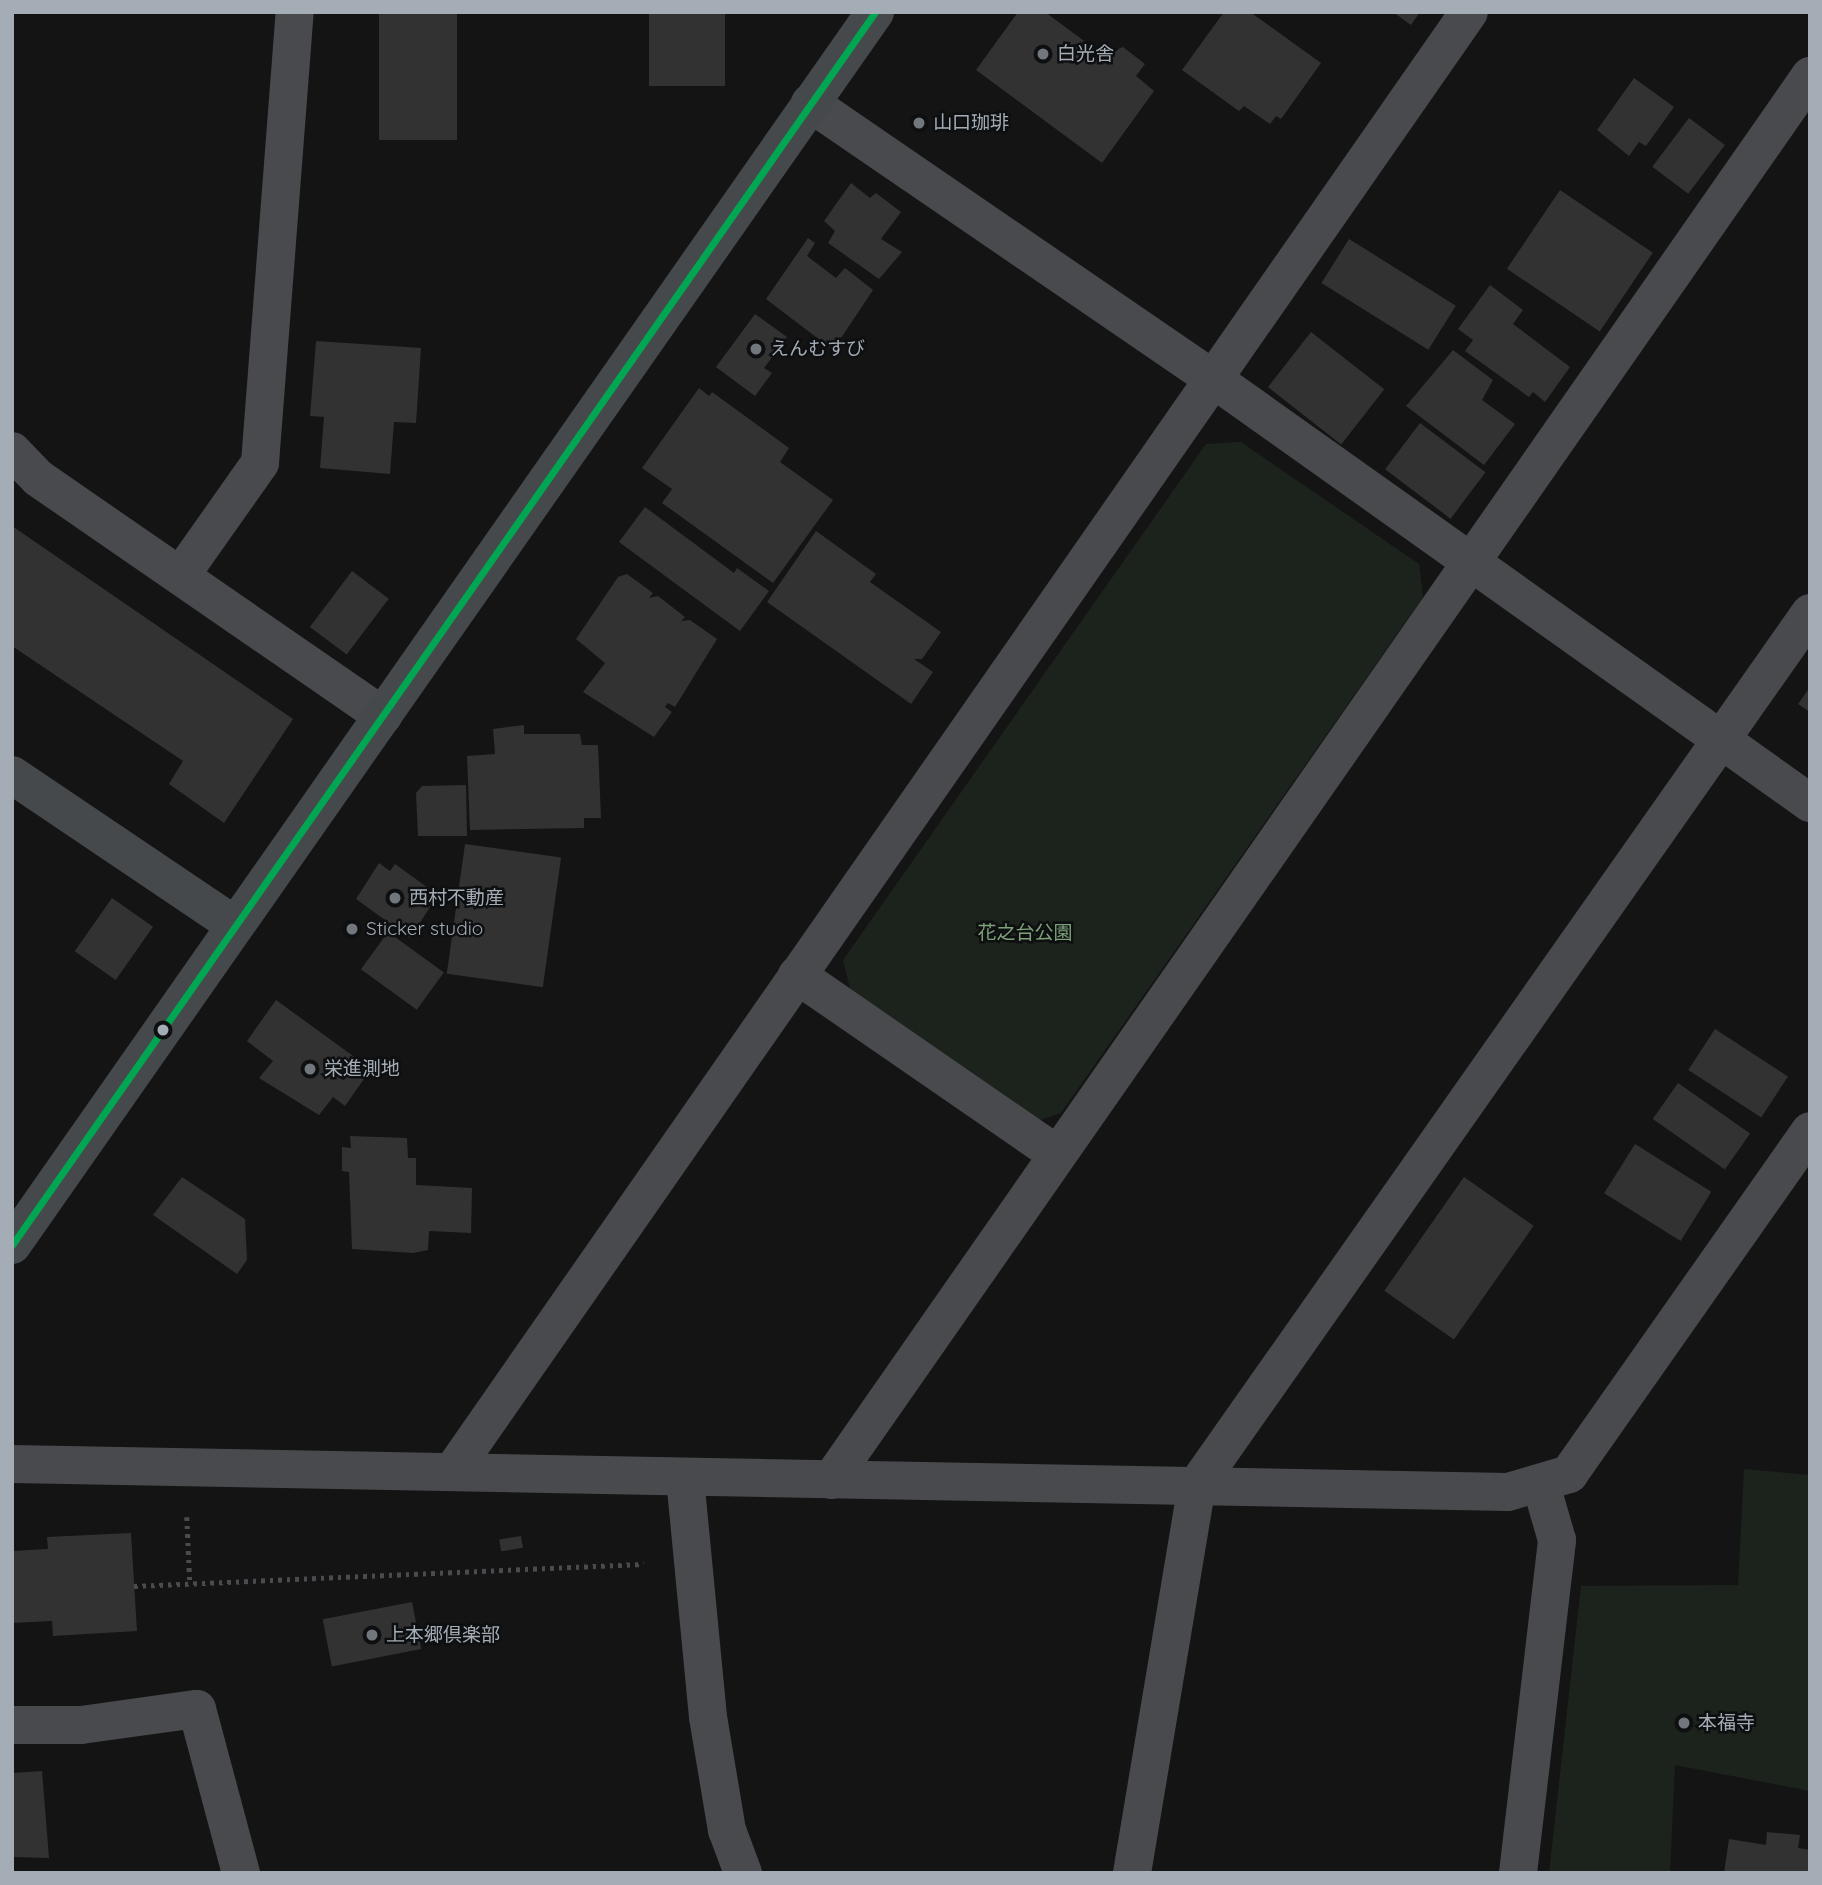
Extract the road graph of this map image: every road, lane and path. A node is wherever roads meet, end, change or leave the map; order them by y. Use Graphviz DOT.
graph roads {
  1 [pos="295,12"];
  2 [pos="875,12"];
  3 [pos="1469,12"];
  4 [pos="1810,76"];
  5 [pos="810,103"];
  6 [pos="1212,378"];
  7 [pos="12,451"];
  8 [pos="1470,562"];
  9 [pos="181,575"];
  10 [pos="1810,613"];
  11 [pos="383,716"];
  12 [pos="1720,740"];
  13 [pos="12,775"];
  14 [pos="1810,803"];
  15 [pos="234,925"];
  16 [pos="797,975"];
  17 [pos="1810,1131"];
  18 [pos="1055,1153"];
  19 [pos="12,1245"];
  20 [pos="12,1464"];
  21 [pos="452,1472"];
  22 [pos="685,1478"];
  23 [pos="831,1480"];
  24 [pos="1197,1485"];
  25 [pos="1541,1485"];
  26 [pos="187,1523"];
  27 [pos="692,1562"];
  28 [pos="190,1582"];
  29 [pos="134,1586"];
  30 [pos="12,1725"];
  31 [pos="241,1873"];
  32 [pos="743,1873"];
  33 [pos="1132,1873"];
  34 [pos="1518,1873"];
  1 -- 9 [label="street"];
  2 -- 5 [label="street"];
  3 -- 6 [label="street"];
  4 -- 8 [label="street"];
  5 -- 6 [label="street"];
  5 -- 11 [label="street"];
  6 -- 8 [label="street"];
  6 -- 16 [label="street"];
  7 -- 9 [label="street"];
  8 -- 12 [label="street"];
  8 -- 18 [label="street"];
  9 -- 11 [label="street"];
  10 -- 12 [label="street"];
  11 -- 15 [label="street"];
  12 -- 14 [label="street"];
  12 -- 24 [label="street"];
  13 -- 15 [label="street"];
  15 -- 19 [label="street"];
  16 -- 18 [label="street"];
  16 -- 21 [label="street"];
  17 -- 25 [label="street"];
  18 -- 23 [label="street"];
  20 -- 21 [label="street"];
  21 -- 22 [label="street"];
  22 -- 23 [label="street"];
  22 -- 27 [label="street"];
  23 -- 24 [label="street"];
  24 -- 25 [label="street"];
  24 -- 33 [label="street"];
  25 -- 34 [label="street"];
  26 -- 28 [label="path"];
  27 -- 28 [label="path"];
  27 -- 32 [label="street"];
  28 -- 29 [label="path"];
  30 -- 31 [label="street"];
}
